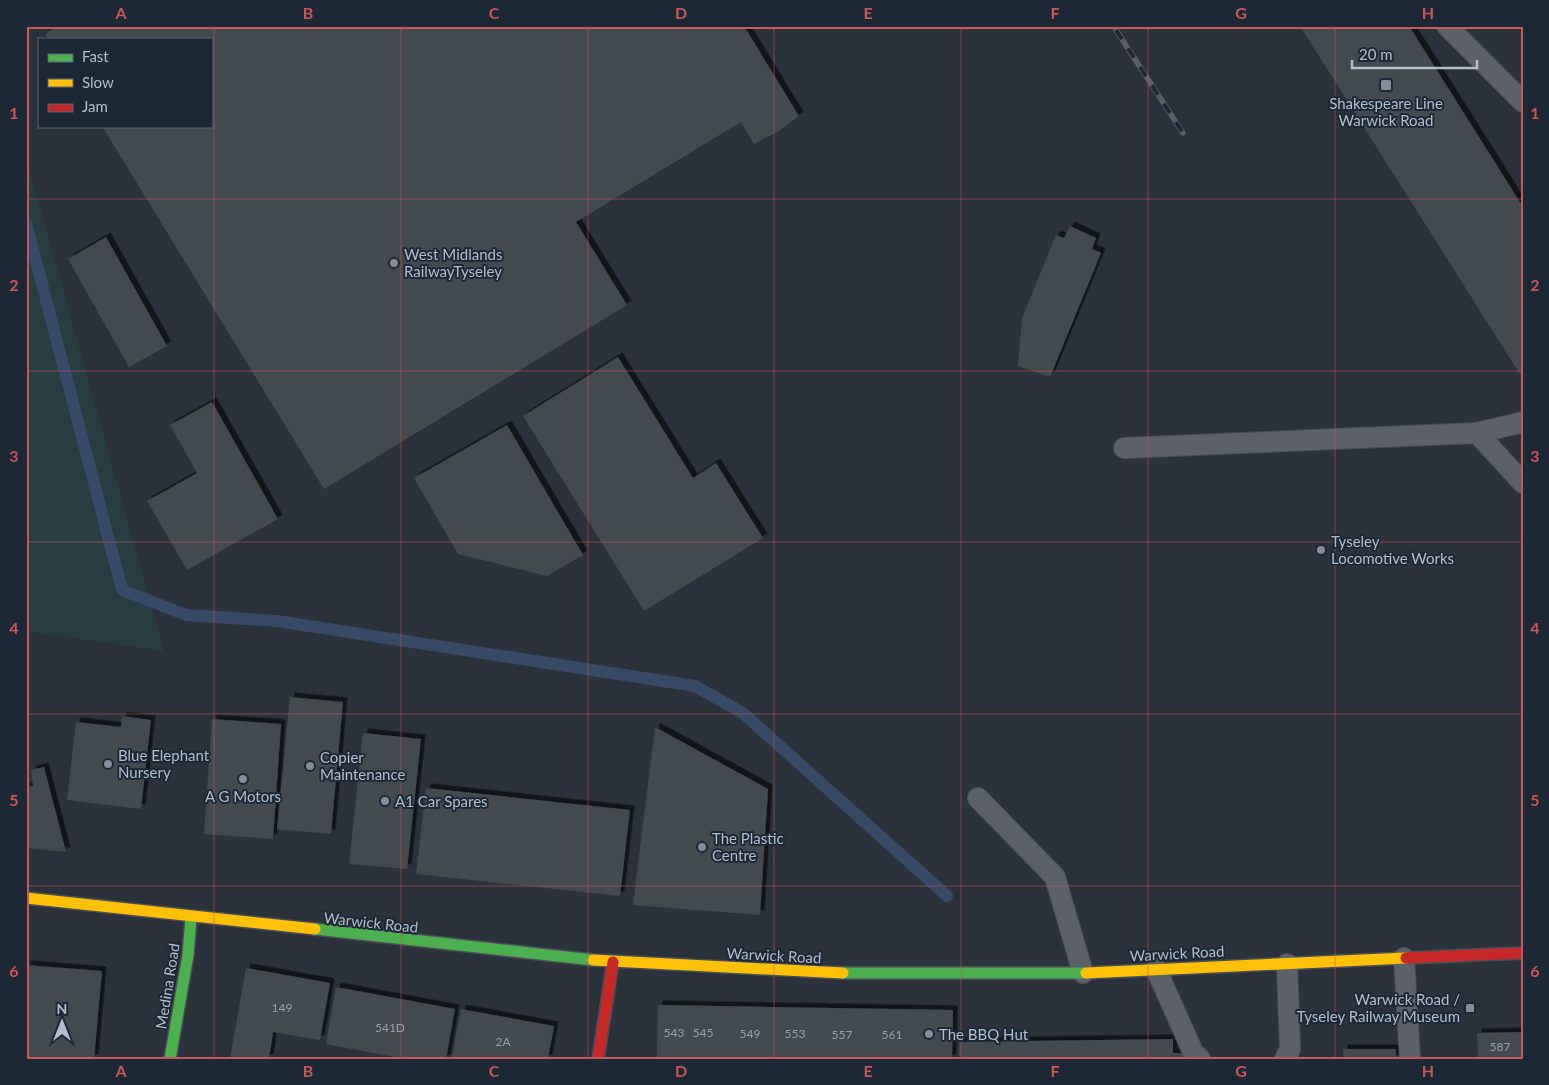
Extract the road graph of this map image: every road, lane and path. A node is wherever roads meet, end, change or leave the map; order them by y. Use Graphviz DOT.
graph roads {
  1 [pos="1448,26"];
  2 [pos="1523,102"];
  3 [pos="1523,422"];
  4 [pos="1477,433"];
  5 [pos="1124,448"];
  6 [pos="1523,483"];
  7 [pos="978,798"];
  8 [pos="26,898"];
  9 [pos="191,918"];
  10 [pos="1523,954"];
  11 [pos="1404,958"];
  12 [pos="613,962"];
  13 [pos="1287,964"];
  14 [pos="1156,969"];
  15 [pos="1084,973"];
  16 [pos="170,1059"];
  17 [pos="598,1059"];
  18 [pos="1200,1059"];
  19 [pos="1285,1059"];
  20 [pos="1410,1059"];
  1 -- 2 [label="lane"];
  3 -- 4 [label="lane"];
  4 -- 5 [label="lane"];
  4 -- 6 [label="lane"];
  7 -- 15 [label="lane"];
  8 -- 9 [label="main road, Warwick Road"];
  9 -- 12 [label="main road, Warwick Road"];
  9 -- 16 [label="main road, Medina Road"];
  10 -- 11 [label="main road, Warwick Road"];
  11 -- 13 [label="main road, Warwick Road"];
  11 -- 20 [label="lane"];
  12 -- 15 [label="main road, Warwick Road"];
  12 -- 17 [label="main road"];
  13 -- 14 [label="main road, Warwick Road"];
  13 -- 19 [label="lane"];
  14 -- 15 [label="main road, Warwick Road"];
  14 -- 18 [label="lane"];
}
